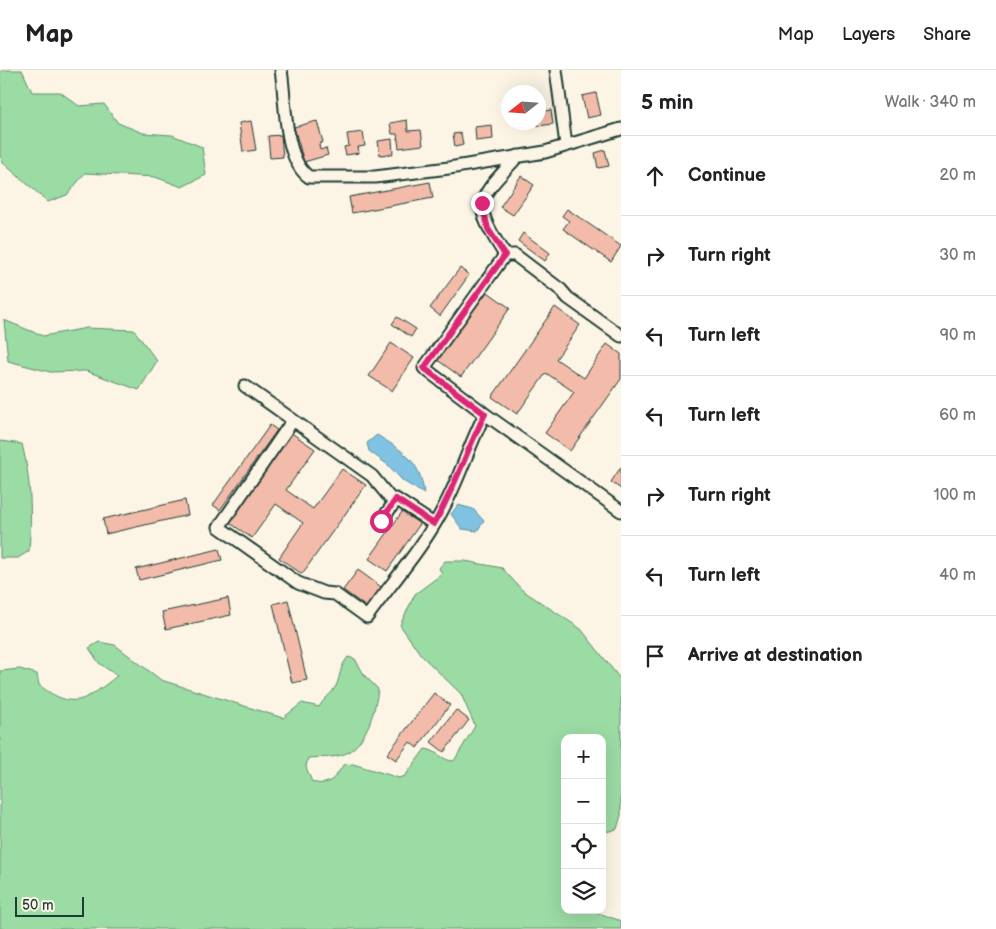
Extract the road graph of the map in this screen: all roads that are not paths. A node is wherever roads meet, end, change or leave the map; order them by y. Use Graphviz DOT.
graph roads {
  1 [pos="280,70"];
  2 [pos="556,70"];
  3 [pos="621,128"];
  4 [pos="566,145"];
  5 [pos="518,156"];
  6 [pos="505,255"];
  7 [pos="621,336"];
  8 [pos="245,386"];
  9 [pos="485,414"];
  10 [pos="293,420"];
  11 [pos="394,503"];
  12 [pos="621,510"];
  13 [pos="381,521"];
  14 [pos="434,524"];
  1 -- 5 [label="street"];
  2 -- 4 [label="street"];
  3 -- 4 [label="street"];
  4 -- 5 [label="street"];
  5 -- 6 [label="street"];
  6 -- 7 [label="street"];
  6 -- 9 [label="street"];
  8 -- 10 [label="street"];
  9 -- 12 [label="street"];
  9 -- 14 [label="street"];
  10 -- 11 [label="street"];
  10 -- 14 [label="street"];
  11 -- 13 [label="street"];
  11 -- 14 [label="street"];
}
